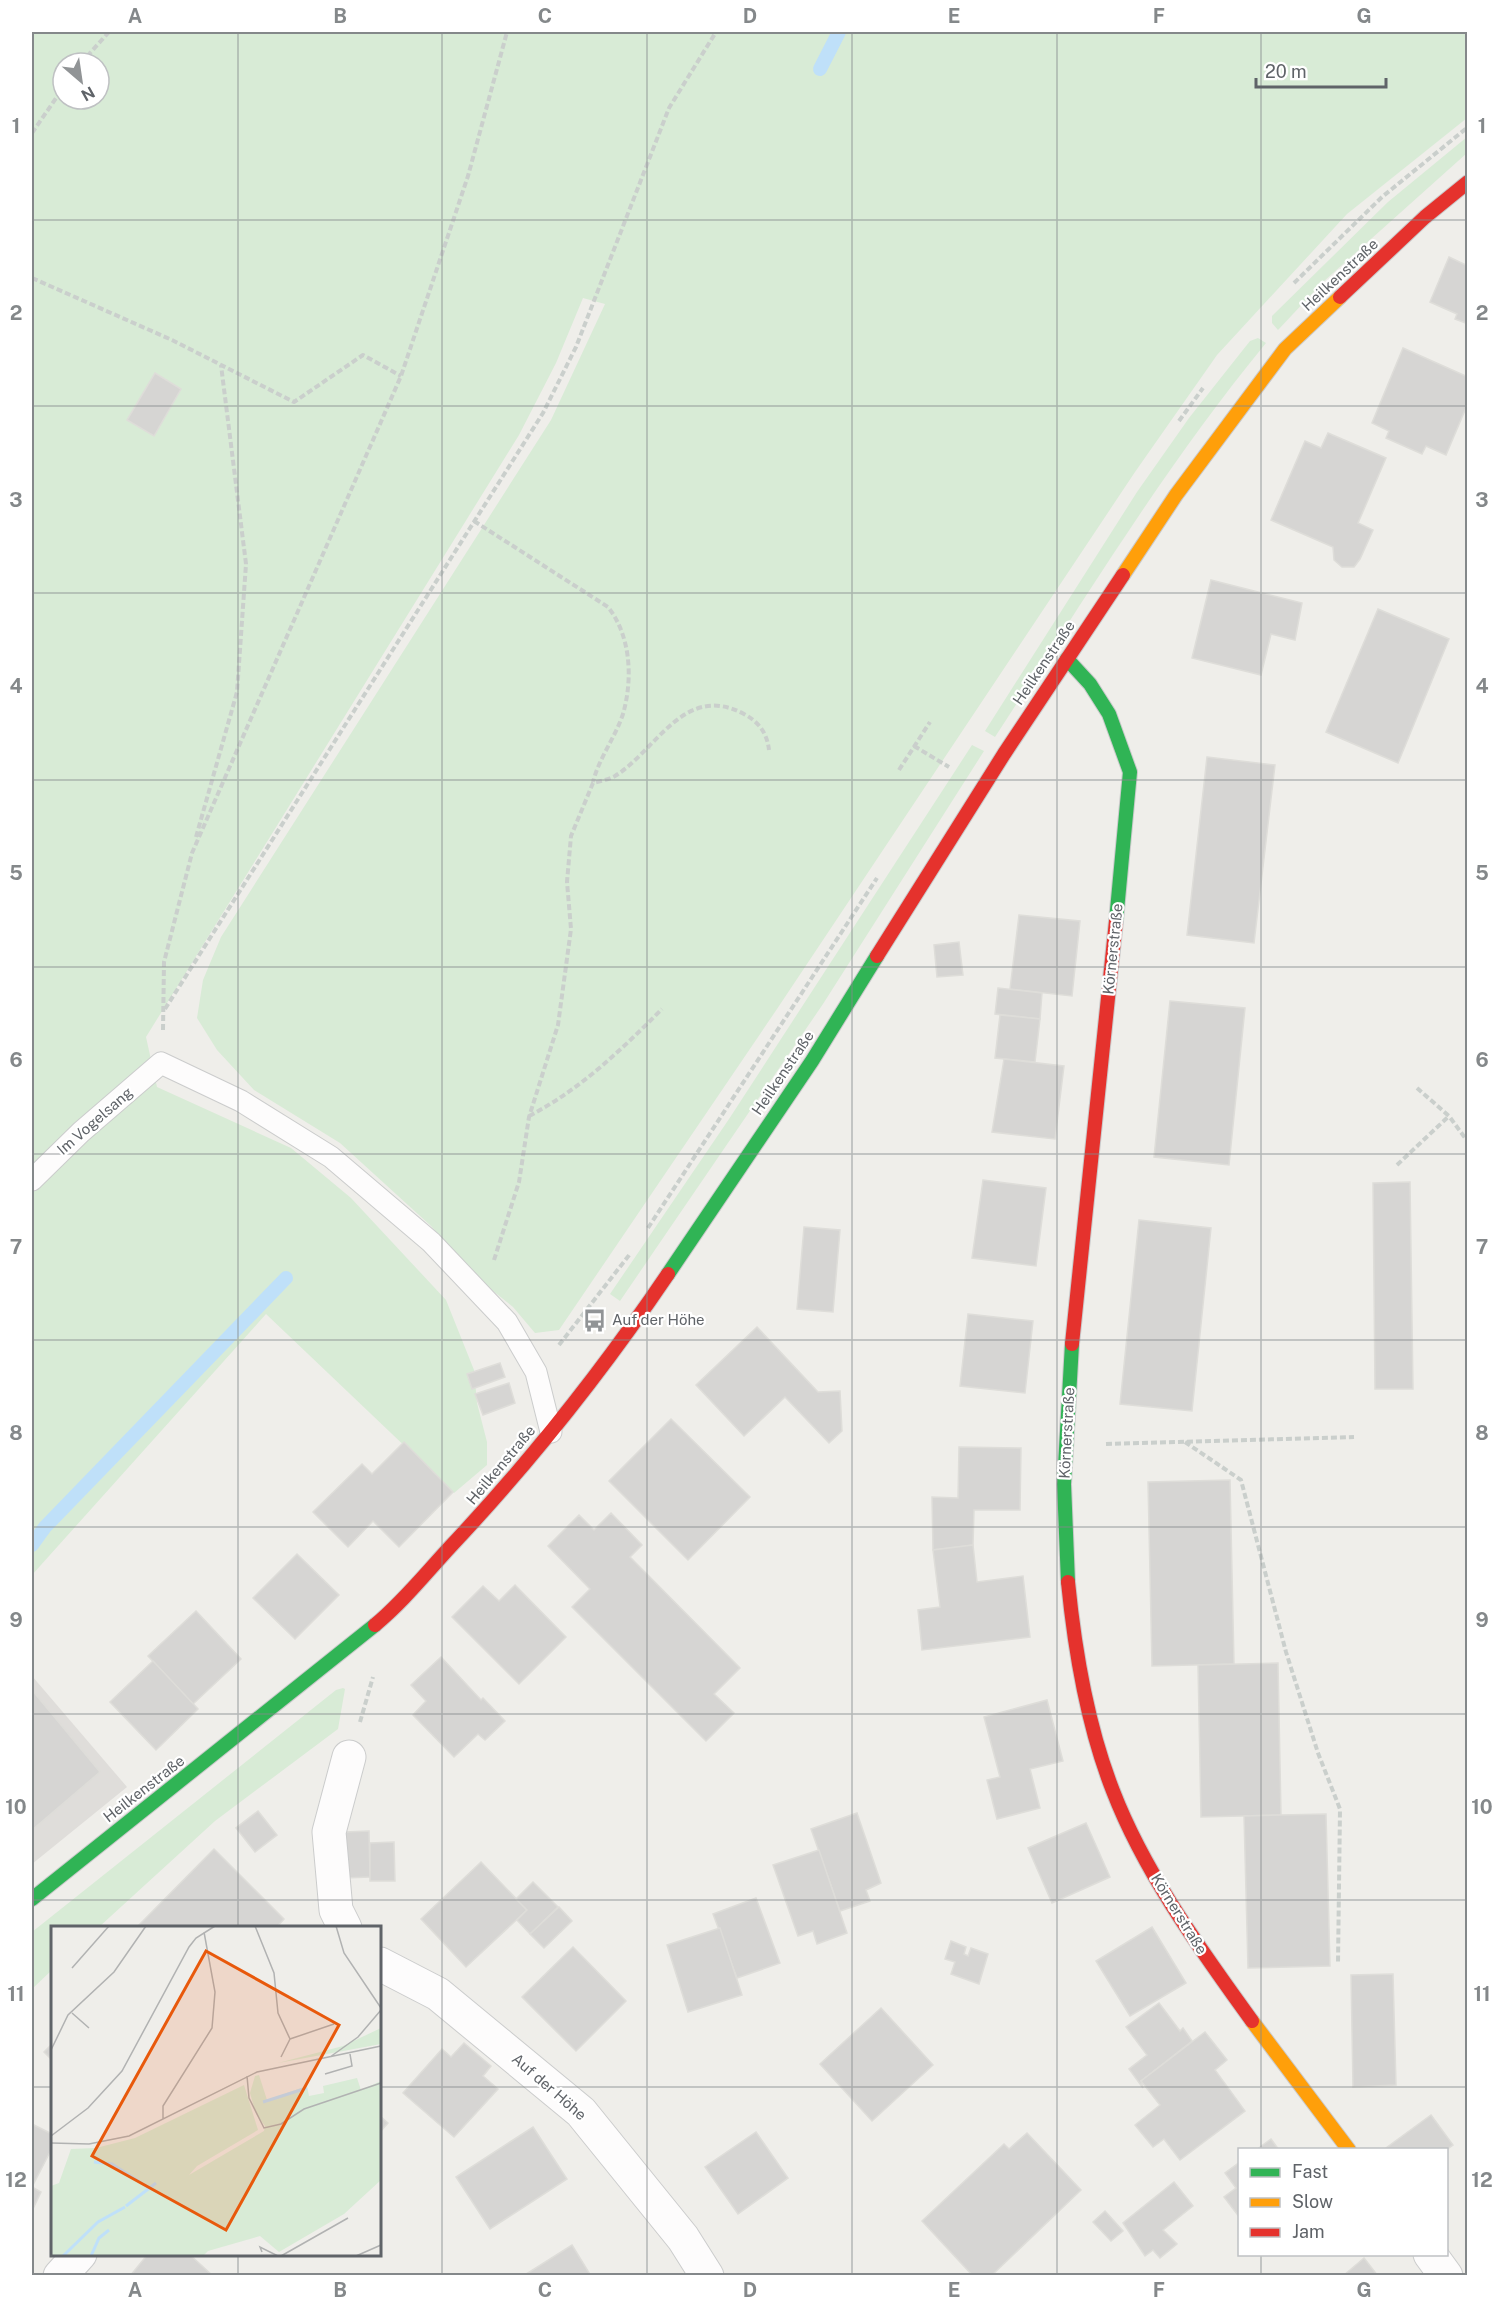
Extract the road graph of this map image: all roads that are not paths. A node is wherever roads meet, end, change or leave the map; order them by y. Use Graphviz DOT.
graph roads {
  1 [pos="1467,182"];
  2 [pos="1067,659"];
  3 [pos="32,1180"];
  4 [pos="551,1432"];
  5 [pos="350,1757"];
  6 [pos="32,1899"];
  7 [pos="344,1926"];
  8 [pos="381,1965"];
  9 [pos="1347,2148"];
  10 [pos="78,2256"];
  11 [pos="1431,2256"];
  12 [pos="60,2276"];
  13 [pos="706,2276"];
  14 [pos="1446,2276"];
  1 -- 2 [label="street, Heilkenstraße"];
  2 -- 4 [label="street, Heilkenstraße"];
  2 -- 9 [label="street, Körnerstraße"];
  3 -- 4 [label="lane, Im Vogelsang"];
  4 -- 6 [label="street, Heilkenstraße"];
  5 -- 7 [label="street"];
  8 -- 13 [label="street, Auf der Höhe"];
  10 -- 12 [label="street"];
  11 -- 14 [label="street"];
}
